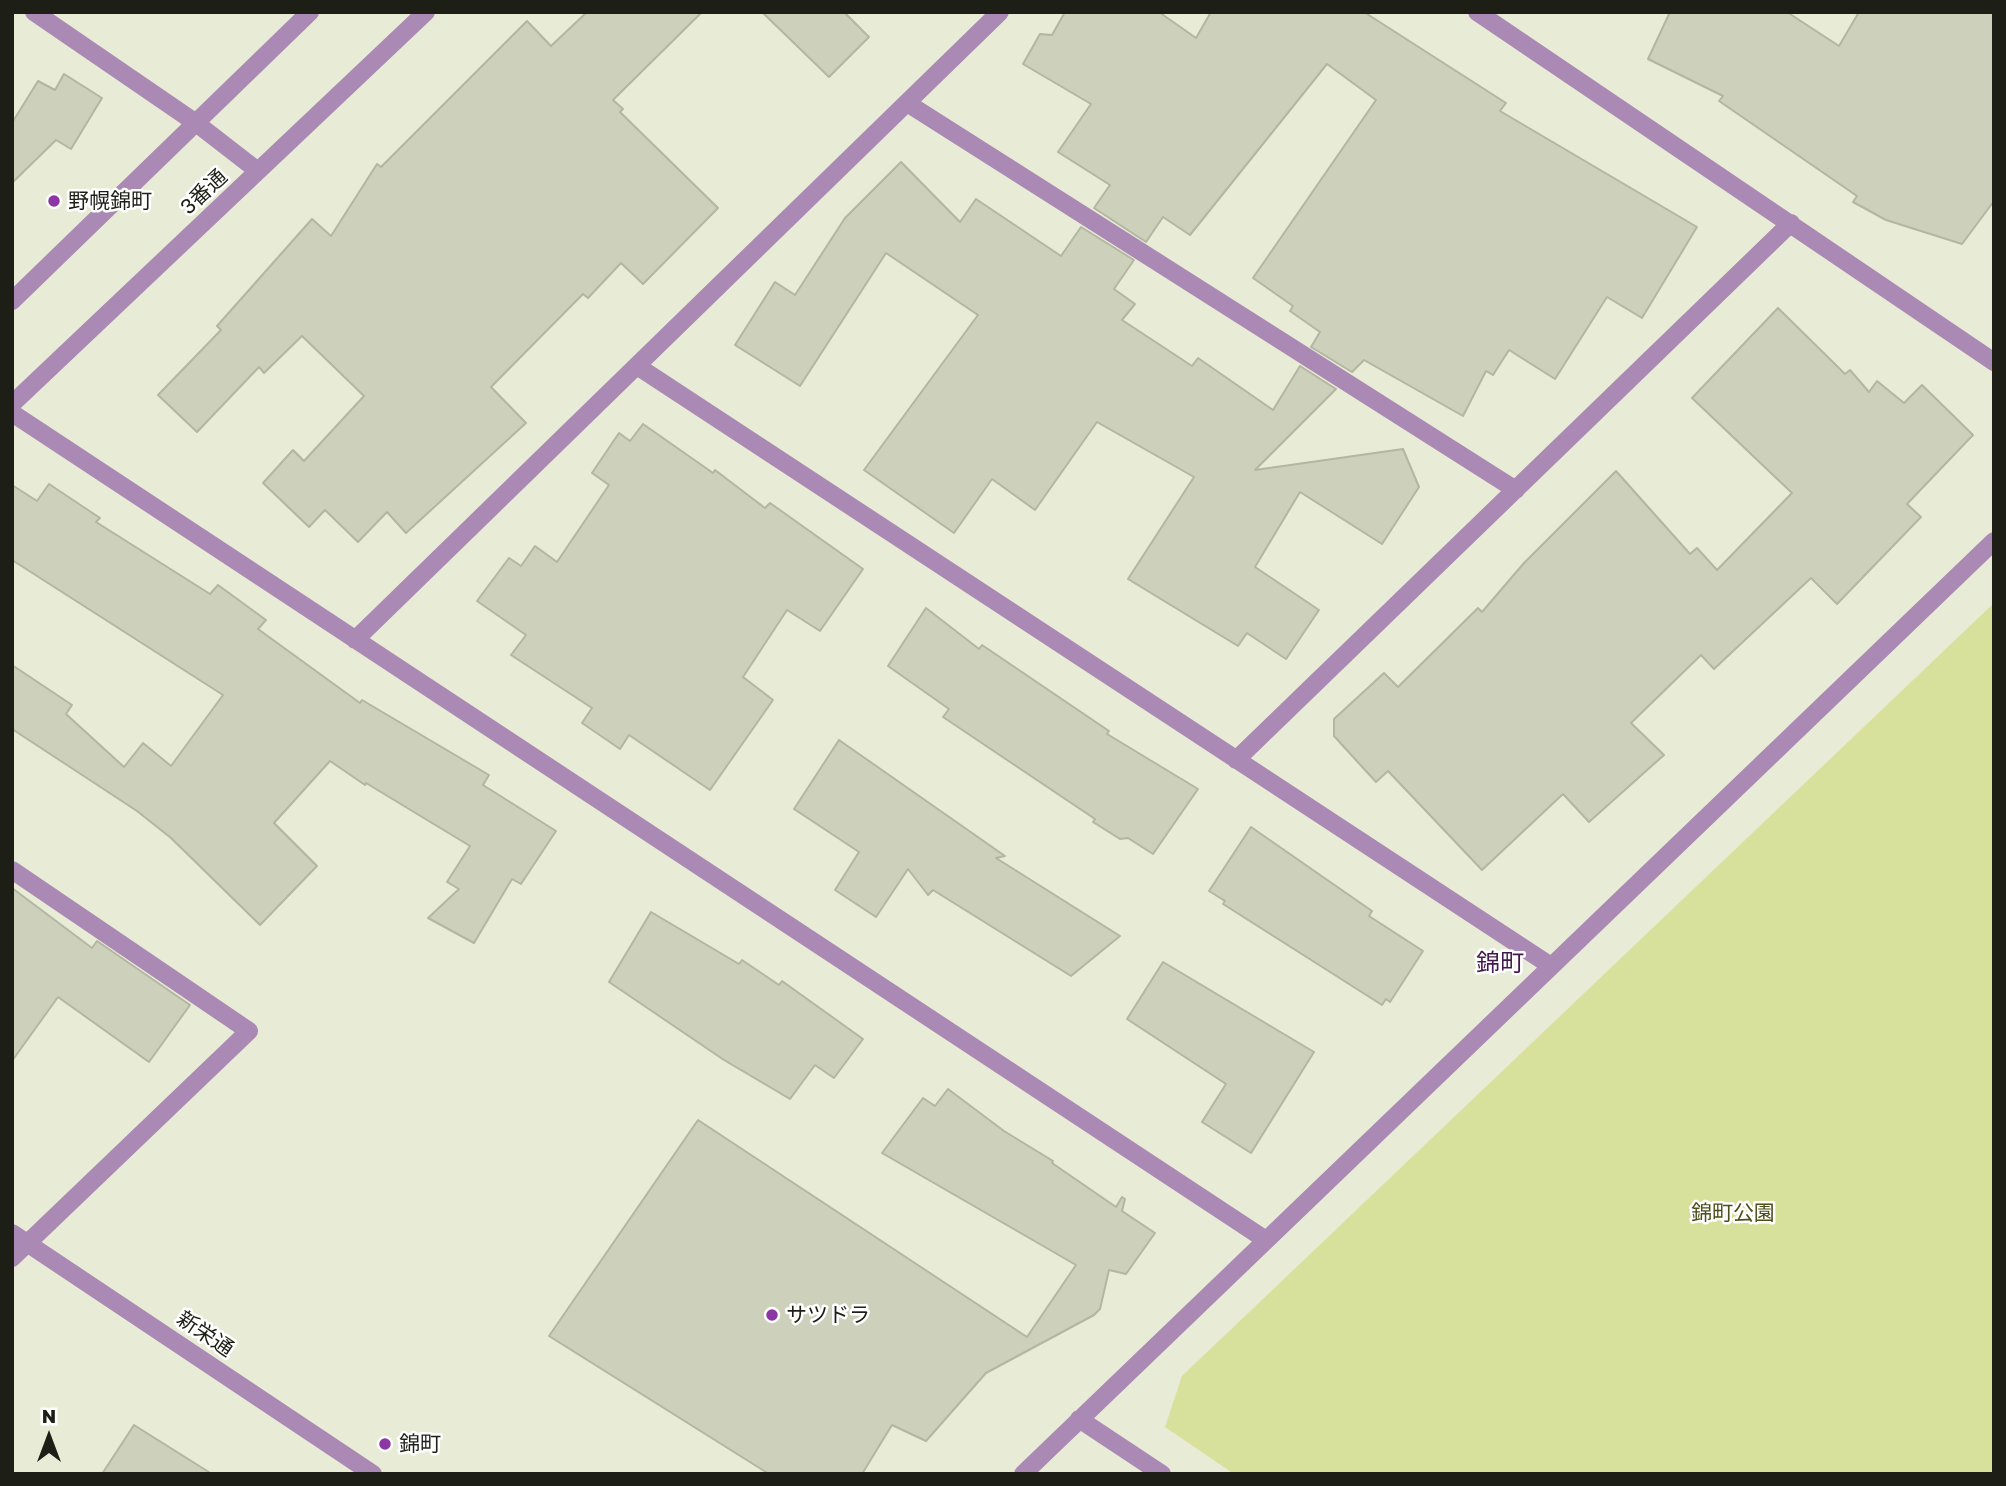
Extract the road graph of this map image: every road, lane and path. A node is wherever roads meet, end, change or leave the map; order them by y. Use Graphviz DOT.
graph roads {
  1 [pos="34,12"];
  2 [pos="310,12"];
  3 [pos="426,12"];
  4 [pos="1000,12"];
  5 [pos="1477,12"];
  6 [pos="907,103"];
  7 [pos="196,123"];
  8 [pos="258,171"];
  9 [pos="1790,223"];
  10 [pos="12,301"];
  11 [pos="1994,362"];
  12 [pos="637,366"];
  13 [pos="12,404"];
  14 [pos="12,413"];
  15 [pos="1516,490"];
  16 [pos="1994,541"];
  17 [pos="355,640"];
  18 [pos="1236,760"];
  19 [pos="12,870"];
  20 [pos="1551,966"];
  21 [pos="20,1238"];
  22 [pos="1266,1240"];
  23 [pos="12,1258"];
  24 [pos="1079,1419"];
  25 [pos="373,1474"];
  26 [pos="1023,1474"];
  27 [pos="1162,1474"];
  1 -- 7 [label="street"];
  2 -- 7 [label="street"];
  3 -- 8 [label="street, 3番通"];
  4 -- 6 [label="street"];
  5 -- 9 [label="street"];
  6 -- 12 [label="street"];
  6 -- 15 [label="street"];
  7 -- 8 [label="street"];
  7 -- 10 [label="street"];
  8 -- 13 [label="street, 3番通"];
  9 -- 11 [label="street"];
  9 -- 15 [label="street"];
  12 -- 17 [label="street"];
  12 -- 18 [label="street"];
  14 -- 17 [label="street"];
  15 -- 18 [label="street"];
  16 -- 20 [label="street"];
  17 -- 22 [label="street"];
  18 -- 20 [label="street"];
  19 -- 21 [label="street"];
  20 -- 22 [label="street"];
  21 -- 23 [label="street"];
  21 -- 25 [label="street, 新栄通"];
  22 -- 24 [label="street"];
  24 -- 26 [label="street"];
  24 -- 27 [label="street"];
}
